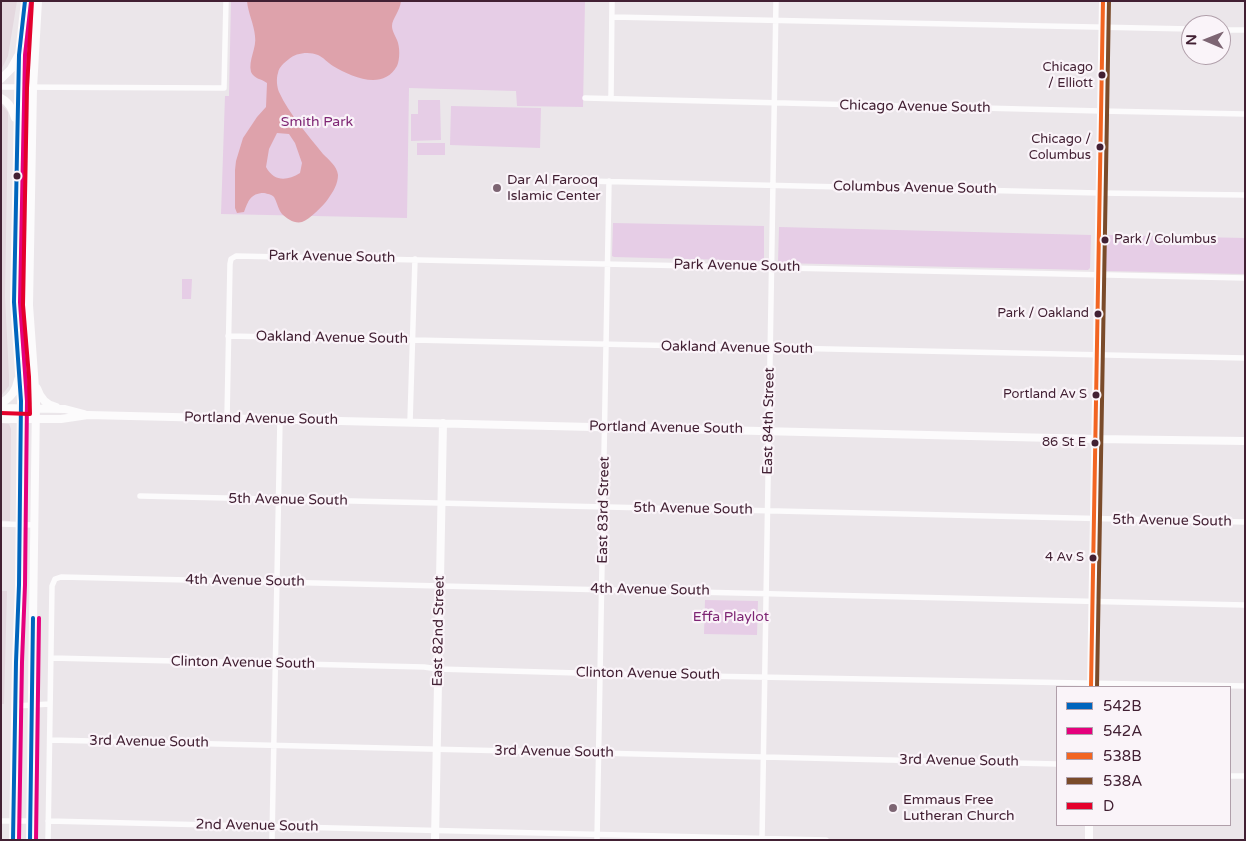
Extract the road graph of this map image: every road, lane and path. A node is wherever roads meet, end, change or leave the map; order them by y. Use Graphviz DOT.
graph roads {
  1 [pos="25,1"];
  2 [pos="38,1"];
  3 [pos="226,1"];
  4 [pos="612,1"];
  5 [pos="776,1"];
  6 [pos="1103,1"];
  7 [pos="612,17"];
  8 [pos="776,21"];
  9 [pos="1102,28"];
  10 [pos="1181,30"];
  11 [pos="1231,30"];
  12 [pos="1245,30"];
  13 [pos="19,55"];
  14 [pos="1,78"];
  15 [pos="1,87"];
  16 [pos="18,88"];
  17 [pos="33,88"];
  18 [pos="1,98"];
  19 [pos="584,98"];
  20 [pos="611,98"];
  21 [pos="774,103"];
  22 [pos="1101,111"];
  23 [pos="1245,114"];
  24 [pos="17,123"];
  25 [pos="586,181"];
  26 [pos="609,181"];
  27 [pos="773,185"];
  28 [pos="1099,193"];
  29 [pos="1245,195"];
  30 [pos="415,259"];
  31 [pos="608,263"];
  32 [pos="771,267"];
  33 [pos="1098,275"];
  34 [pos="15,276"];
  35 [pos="30,276"];
  36 [pos="1245,278"];
  37 [pos="228,336"];
  38 [pos="412,339"];
  39 [pos="606,345"];
  40 [pos="770,348"];
  41 [pos="1097,356"];
  42 [pos="1245,358"];
  43 [pos="19,373"];
  44 [pos="35,377"];
  45 [pos="1,403"];
  46 [pos="1,408"];
  47 [pos="20,408"];
  48 [pos="36,409"];
  49 [pos="65,409"];
  50 [pos="88,415"];
  51 [pos="227,418"];
  52 [pos="280,419"];
  53 [pos="1,420"];
  54 [pos="20,420"];
  55 [pos="36,420"];
  56 [pos="410,422"];
  57 [pos="443,423"];
  58 [pos="605,427"];
  59 [pos="769,430"];
  60 [pos="1096,439"];
  61 [pos="1245,441"];
  62 [pos="140,496"];
  63 [pos="279,499"];
  64 [pos="441,503"];
  65 [pos="604,507"];
  66 [pos="767,511"];
  67 [pos="1094,519"];
  68 [pos="1245,522"];
  69 [pos="1,524"];
  70 [pos="19,524"];
  71 [pos="35,525"];
  72 [pos="19,564"];
  73 [pos="34,564"];
  74 [pos="277,582"];
  75 [pos="18,585"];
  76 [pos="34,585"];
  77 [pos="440,585"];
  78 [pos="602,589"];
  79 [pos="766,593"];
  80 [pos="1093,602"];
  81 [pos="1245,605"];
  82 [pos="51,658"];
  83 [pos="276,663"];
  84 [pos="438,669"];
  85 [pos="600,673"];
  86 [pos="765,677"];
  87 [pos="1091,685"];
  88 [pos="1245,686"];
  89 [pos="32,704"];
  90 [pos="50,704"];
  91 [pos="15,706"];
  92 [pos="50,740"];
  93 [pos="274,745"];
  94 [pos="437,749"];
  95 [pos="599,753"];
  96 [pos="763,757"];
  97 [pos="1056,764"];
  98 [pos="1231,776"];
  99 [pos="1245,776"];
  100 [pos="1,820"];
  101 [pos="13,821"];
  102 [pos="31,821"];
  103 [pos="48,821"];
  104 [pos="272,826"];
  105 [pos="1089,826"];
  106 [pos="436,830"];
  107 [pos="597,837"];
  108 [pos="762,839"];
  109 [pos="13,840"];
  110 [pos="30,840"];
  111 [pos="48,840"];
  112 [pos="272,840"];
  113 [pos="436,840"];
  114 [pos="826,840"];
  115 [pos="1089,840"];
  1 -- 13 [label="main road"];
  2 -- 17 [label="main road"];
  3 -- 17 [label="street"];
  4 -- 7 [label="street"];
  5 -- 8 [label="street, East 84th Street"];
  6 -- 9 [label="main road"];
  7 -- 8 [label="street"];
  7 -- 20 [label="street"];
  8 -- 9 [label="street"];
  8 -- 21 [label="street, East 84th Street"];
  9 -- 10 [label="street"];
  9 -- 22 [label="main road"];
  11 -- 12 [label="street"];
  13 -- 14 [label="main road"];
  13 -- 16 [label="main road"];
  15 -- 16 [label="street"];
  16 -- 17 [label="street"];
  16 -- 24 [label="main road"];
  17 -- 35 [label="main road"];
  18 -- 24 [label="main road"];
  19 -- 20 [label="street, Chicago Avenue South"];
  20 -- 21 [label="street, Chicago Avenue South"];
  21 -- 22 [label="street, Chicago Avenue South"];
  21 -- 27 [label="street, East 84th Street"];
  22 -- 23 [label="street, Chicago Avenue South"];
  22 -- 28 [label="main road"];
  24 -- 34 [label="main road"];
  25 -- 26 [label="street, Columbus Avenue South"];
  26 -- 27 [label="street, Columbus Avenue South"];
  26 -- 31 [label="street, East 83rd Street"];
  27 -- 28 [label="street, Columbus Avenue South"];
  27 -- 32 [label="street, East 84th Street"];
  28 -- 29 [label="street, Columbus Avenue South"];
  28 -- 33 [label="main road"];
  30 -- 31 [label="street, Park Avenue South"];
  30 -- 37 [label="street, Park Avenue South"];
  30 -- 38 [label="street"];
  31 -- 32 [label="street, Park Avenue South"];
  31 -- 39 [label="street, East 83rd Street"];
  32 -- 33 [label="street, Park Avenue South"];
  32 -- 40 [label="street, East 84th Street"];
  33 -- 36 [label="street, Park Avenue South"];
  33 -- 41 [label="main road"];
  34 -- 35 [label="main road"];
  34 -- 43 [label="main road"];
  35 -- 44 [label="main road"];
  37 -- 38 [label="street, Oakland Avenue South"];
  37 -- 51 [label="street"];
  38 -- 39 [label="street, Oakland Avenue South"];
  38 -- 56 [label="street"];
  39 -- 40 [label="street, Oakland Avenue South"];
  39 -- 58 [label="street, East 83rd Street"];
  40 -- 41 [label="street, Oakland Avenue South"];
  40 -- 59 [label="street, East 84th Street"];
  41 -- 42 [label="street, Oakland Avenue South"];
  41 -- 60 [label="main road"];
  43 -- 45 [label="main road"];
  43 -- 47 [label="main road"];
  44 -- 48 [label="main road"];
  44 -- 49 [label="main road"];
  46 -- 47 [label="main road, Portland Avenue South"];
  47 -- 48 [label="main road, Portland Avenue South"];
  47 -- 54 [label="main road"];
  48 -- 49 [label="main road, Portland Avenue South"];
  48 -- 55 [label="main road"];
  49 -- 50 [label="main road, Portland Avenue South"];
  50 -- 51 [label="main road, Portland Avenue South"];
  50 -- 55 [label="main road, Portland Avenue South"];
  51 -- 52 [label="main road, Portland Avenue South"];
  52 -- 56 [label="main road, Portland Avenue South"];
  52 -- 63 [label="street"];
  53 -- 54 [label="main road, Portland Avenue South"];
  54 -- 55 [label="main road, Portland Avenue South"];
  54 -- 70 [label="main road"];
  55 -- 71 [label="main road"];
  56 -- 57 [label="main road, Portland Avenue South"];
  57 -- 58 [label="main road, Portland Avenue South"];
  57 -- 64 [label="main road, East 82nd Street"];
  58 -- 59 [label="main road, Portland Avenue South"];
  58 -- 65 [label="street, East 83rd Street"];
  59 -- 60 [label="main road, Portland Avenue South"];
  59 -- 66 [label="street, East 84th Street"];
  60 -- 61 [label="main road, Portland Avenue South"];
  60 -- 67 [label="main road"];
  62 -- 63 [label="street, 5th Avenue South"];
  63 -- 64 [label="street, 5th Avenue South"];
  63 -- 74 [label="street"];
  64 -- 65 [label="street, 5th Avenue South"];
  64 -- 77 [label="main road, East 82nd Street"];
  65 -- 66 [label="street, 5th Avenue South"];
  65 -- 78 [label="street, East 83rd Street"];
  66 -- 67 [label="street, 5th Avenue South"];
  66 -- 79 [label="street, East 84th Street"];
  67 -- 68 [label="street, 5th Avenue South"];
  67 -- 80 [label="main road"];
  69 -- 70 [label="street"];
  70 -- 71 [label="street"];
  70 -- 72 [label="main road"];
  71 -- 73 [label="main road"];
  72 -- 73 [label="main road"];
  72 -- 75 [label="main road"];
  73 -- 76 [label="main road"];
  74 -- 77 [label="street, 4th Avenue South"];
  74 -- 82 [label="street, 4th Avenue South"];
  74 -- 83 [label="street"];
  75 -- 76 [label="main road"];
  75 -- 91 [label="main road"];
  76 -- 89 [label="main road"];
  77 -- 78 [label="street, 4th Avenue South"];
  77 -- 84 [label="main road, East 82nd Street"];
  78 -- 79 [label="street, 4th Avenue South"];
  78 -- 85 [label="street, East 83rd Street"];
  79 -- 80 [label="street, 4th Avenue South"];
  79 -- 86 [label="street, East 84th Street"];
  80 -- 81 [label="street, 4th Avenue South"];
  80 -- 87 [label="main road"];
  82 -- 83 [label="street, Clinton Avenue South"];
  82 -- 90 [label="street"];
  83 -- 84 [label="street, Clinton Avenue South"];
  83 -- 93 [label="street"];
  84 -- 85 [label="street, Clinton Avenue South"];
  84 -- 94 [label="main road, East 82nd Street"];
  85 -- 86 [label="street, Clinton Avenue South"];
  85 -- 95 [label="street, East 83rd Street"];
  86 -- 87 [label="street, Clinton Avenue South"];
  86 -- 96 [label="street, East 84th Street"];
  87 -- 88 [label="street, Clinton Avenue South"];
  89 -- 90 [label="street"];
  89 -- 91 [label="street"];
  89 -- 102 [label="main road"];
  90 -- 92 [label="street"];
  91 -- 101 [label="main road"];
  92 -- 93 [label="street, 3rd Avenue South"];
  92 -- 103 [label="street"];
  93 -- 94 [label="street, 3rd Avenue South"];
  93 -- 104 [label="street"];
  94 -- 95 [label="street, 3rd Avenue South"];
  94 -- 106 [label="main road, East 82nd Street"];
  95 -- 96 [label="street, 3rd Avenue South"];
  95 -- 107 [label="street, East 83rd Street"];
  96 -- 97 [label="street, 3rd Avenue South"];
  96 -- 108 [label="street, East 84th Street"];
  98 -- 99 [label="street"];
  100 -- 101 [label="street"];
  101 -- 102 [label="street"];
  101 -- 109 [label="main road"];
  102 -- 110 [label="main road"];
  103 -- 104 [label="street, 2nd Avenue South"];
  103 -- 111 [label="street"];
  104 -- 106 [label="street, 2nd Avenue South"];
  104 -- 112 [label="street"];
  105 -- 115 [label="main road"];
  106 -- 107 [label="street, 2nd Avenue South"];
  106 -- 113 [label="main road, East 82nd Street"];
  107 -- 108 [label="street, 2nd Avenue South"];
  108 -- 114 [label="street, 2nd Avenue South"];
}
